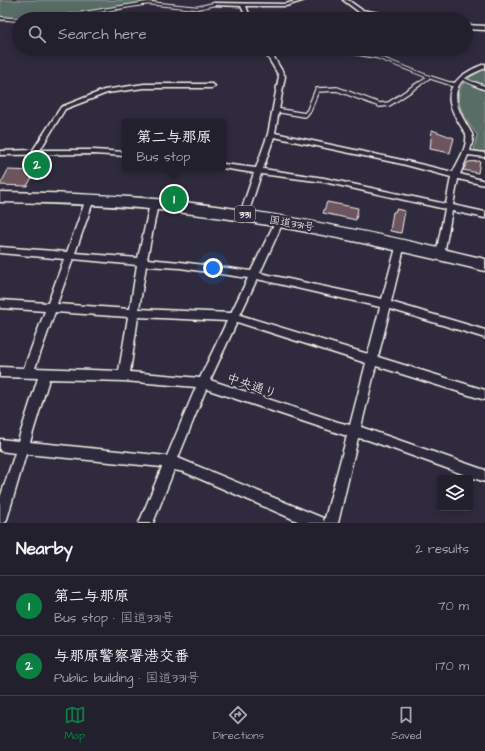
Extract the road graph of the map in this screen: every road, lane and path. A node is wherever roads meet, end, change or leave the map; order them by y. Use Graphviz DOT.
graph roads {
  1 [pos="303,0"];
  2 [pos="345,0"];
  3 [pos="214,4"];
  4 [pos="243,5"];
  5 [pos="99,12"];
  6 [pos="246,12"];
  7 [pos="367,12"];
  8 [pos="0,18"];
  9 [pos="12,19"];
  10 [pos="473,27"];
  11 [pos="485,28"];
  12 [pos="270,56"];
  13 [pos="371,56"];
  14 [pos="485,66"];
  15 [pos="429,77"];
  16 [pos="461,78"];
  17 [pos="455,85"];
  18 [pos="212,86"];
  19 [pos="485,88"];
  20 [pos="275,110"];
  21 [pos="271,134"];
  22 [pos="0,153"];
  23 [pos="35,153"];
  24 [pos="466,153"];
  25 [pos="122,154"];
  26 [pos="485,154"];
  27 [pos="226,166"];
  28 [pos="258,171"];
  29 [pos="455,176"];
  30 [pos="485,183"];
  31 [pos="0,196"];
  32 [pos="90,200"];
  33 [pos="154,204"];
  34 [pos="448,206"];
  35 [pos="244,214"];
  36 [pos="485,215"];
  37 [pos="280,220"];
  38 [pos="401,244"];
  39 [pos="0,250"];
  40 [pos="440,254"];
  41 [pos="70,256"];
  42 [pos="142,262"];
  43 [pos="485,265"];
  44 [pos="254,275"];
  45 [pos="0,304"];
  46 [pos="386,304"];
  47 [pos="52,307"];
  48 [pos="134,313"];
  49 [pos="234,317"];
  50 [pos="485,334"];
  51 [pos="371,360"];
  52 [pos="0,372"];
  53 [pos="28,373"];
  54 [pos="45,374"];
  55 [pos="124,376"];
  56 [pos="203,383"];
  57 [pos="485,395"];
  58 [pos="353,431"];
  59 [pos="0,445"];
  60 [pos="23,447"];
  61 [pos="169,462"];
  62 [pos="485,476"];
  63 [pos="0,519"];
  64 [pos="146,523"];
  65 [pos="318,523"];
  66 [pos="331,523"];
  1 -- 4 [label="street"];
  2 -- 7 [label="street"];
  3 -- 4 [label="street"];
  3 -- 5 [label="lane"];
  4 -- 6 [label="street"];
  8 -- 9 [label="lane"];
  10 -- 11 [label="street"];
  12 -- 20 [label="street"];
  13 -- 15 [label="lane"];
  14 -- 16 [label="street"];
  15 -- 17 [label="lane"];
  15 -- 20 [label="lane"];
  16 -- 17 [label="street"];
  16 -- 19 [label="lane"];
  17 -- 24 [label="street"];
  18 -- 23 [label="street"];
  20 -- 21 [label="street"];
  21 -- 28 [label="street"];
  21 -- 29 [label="street"];
  22 -- 23 [label="street"];
  23 -- 25 [label="street"];
  24 -- 26 [label="street"];
  24 -- 29 [label="street"];
  27 -- 28 [label="street"];
  28 -- 34 [label="street"];
  28 -- 35 [label="street"];
  29 -- 30 [label="street"];
  29 -- 34 [label="street"];
  31 -- 32 [label="highway, 国道331号 / 331"];
  32 -- 33 [label="highway, 国道331号 / 331"];
  32 -- 41 [label="street"];
  33 -- 35 [label="highway, 国道331号 / 331"];
  33 -- 42 [label="street"];
  34 -- 36 [label="street"];
  34 -- 40 [label="street"];
  35 -- 37 [label="highway, 国道331号 / 331"];
  37 -- 38 [label="highway, 国道331号 / 331"];
  37 -- 44 [label="street"];
  38 -- 40 [label="highway, 国道331号 / 331"];
  38 -- 46 [label="street"];
  39 -- 41 [label="street"];
  40 -- 43 [label="highway, 国道331号 / 331"];
  41 -- 42 [label="street"];
  41 -- 47 [label="street"];
  42 -- 44 [label="street"];
  42 -- 48 [label="street"];
  44 -- 46 [label="street"];
  44 -- 49 [label="street"];
  45 -- 47 [label="street"];
  46 -- 50 [label="street"];
  46 -- 51 [label="street"];
  47 -- 48 [label="street"];
  47 -- 53 [label="street"];
  48 -- 49 [label="street"];
  48 -- 55 [label="street"];
  49 -- 51 [label="street"];
  49 -- 56 [label="street"];
  51 -- 57 [label="street"];
  51 -- 58 [label="street"];
  52 -- 53 [label="street, 中央通り"];
  53 -- 54 [label="street, 中央通り"];
  54 -- 55 [label="street, 中央通り"];
  54 -- 60 [label="street"];
  55 -- 56 [label="street, 中央通り"];
  56 -- 58 [label="street, 中央通り"];
  56 -- 61 [label="street"];
  58 -- 62 [label="street, 中央通り"];
  58 -- 66 [label="street"];
  59 -- 60 [label="street"];
  60 -- 61 [label="street"];
  60 -- 63 [label="street"];
  61 -- 64 [label="street"];
  61 -- 65 [label="street"];
}
